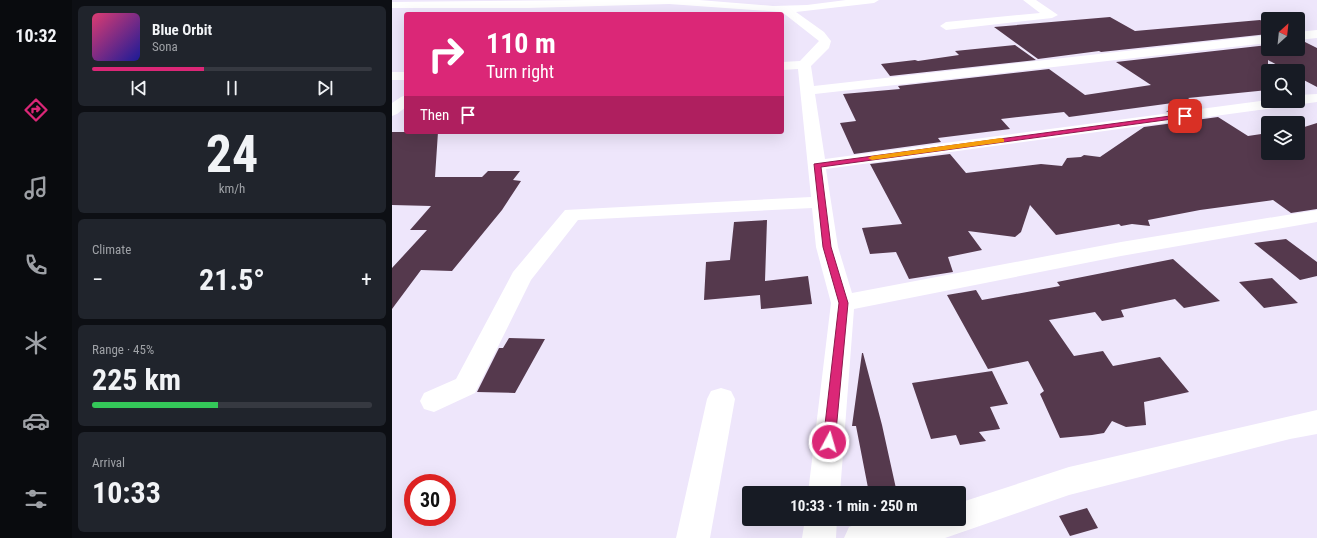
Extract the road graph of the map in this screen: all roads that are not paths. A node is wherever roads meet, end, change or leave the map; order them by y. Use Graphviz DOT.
graph roads {
  1 [pos="874,0"];
  2 [pos="1028,0"];
  3 [pos="692,1"];
  4 [pos="486,2"];
  5 [pos="392,5"];
  6 [pos="528,5"];
  7 [pos="785,9"];
  8 [pos="520,12"];
  9 [pos="946,26"];
  10 [pos="1317,34"];
  11 [pos="1305,35"];
  12 [pos="1261,40"];
  13 [pos="804,65"];
  14 [pos="784,66"];
  15 [pos="392,76"];
  16 [pos="404,76"];
  17 [pos="808,91"];
  18 [pos="1317,98"];
  19 [pos="1305,99"];
  20 [pos="404,102"];
  21 [pos="1261,105"];
  22 [pos="392,111"];
  23 [pos="817,165"];
  24 [pos="822,202"];
  25 [pos="1317,216"];
  26 [pos="844,303"];
  27 [pos="721,399"];
  28 [pos="434,401"];
  29 [pos="1317,422"];
  30 [pos="825,486"];
  31 [pos="966,516"];
  32 [pos="820,526"];
  33 [pos="936,526"];
  34 [pos="693,538"];
  35 [pos="819,538"];
  36 [pos="861,538"];
  1 -- 7 [label="street"];
  2 -- 9 [label="street"];
  3 -- 6 [label="street"];
  3 -- 7 [label="street"];
  4 -- 5 [label="street"];
  4 -- 6 [label="street"];
  6 -- 8 [label="street"];
  7 -- 13 [label="street"];
  10 -- 11 [label="street"];
  12 -- 17 [label="street"];
  13 -- 14 [label="street"];
  13 -- 17 [label="street"];
  15 -- 16 [label="street"];
  17 -- 23 [label="street"];
  18 -- 19 [label="street"];
  20 -- 22 [label="street"];
  21 -- 23 [label="street"];
  23 -- 24 [label="street"];
  24 -- 26 [label="street"];
  24 -- 28 [label="street"];
  25 -- 26 [label="street"];
  26 -- 30 [label="street"];
  27 -- 34 [label="street"];
  29 -- 31 [label="street"];
  32 -- 35 [label="street"];
  33 -- 36 [label="street"];
}
